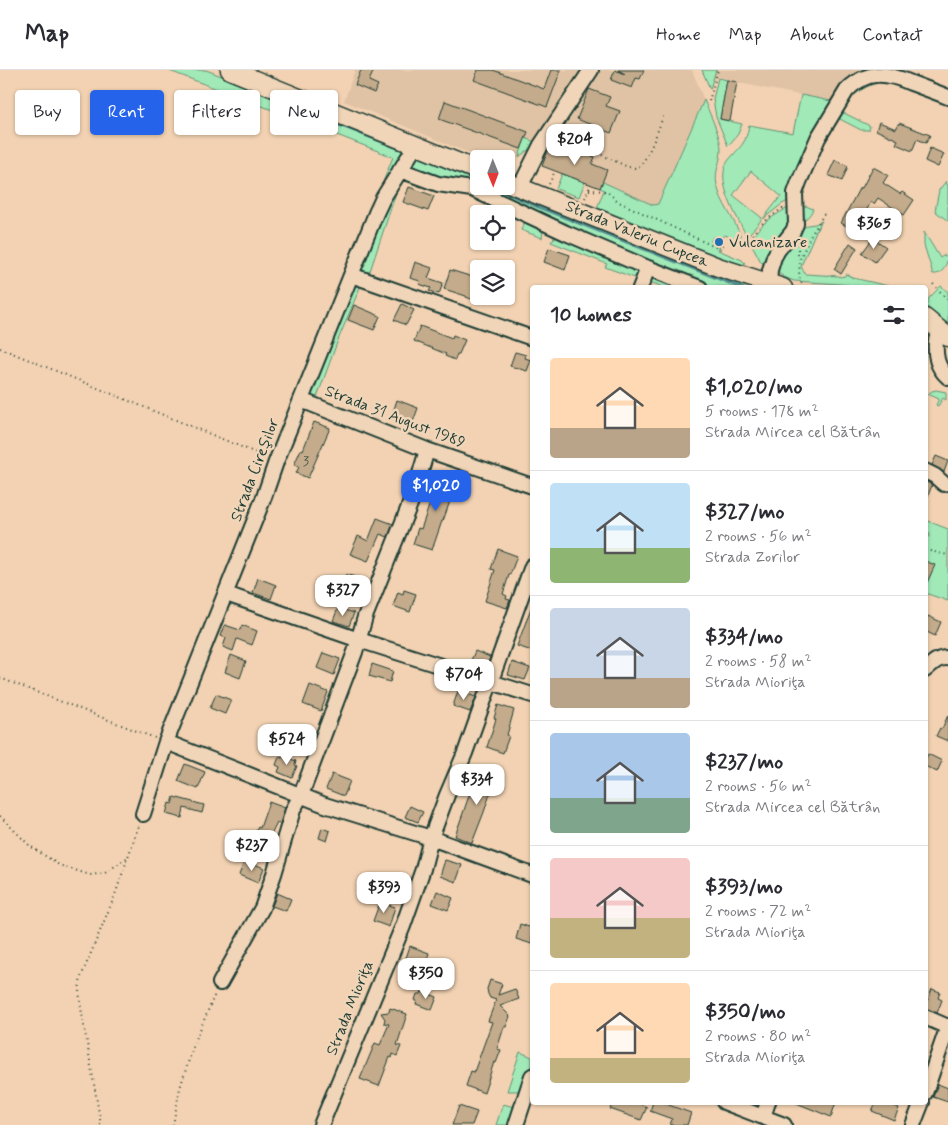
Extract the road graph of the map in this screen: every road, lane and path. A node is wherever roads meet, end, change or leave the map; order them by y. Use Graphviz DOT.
graph roads {
  1 [pos="230,70"];
  2 [pos="591,70"];
  3 [pos="718,70"];
  4 [pos="948,97"];
  5 [pos="709,101"];
  6 [pos="664,114"];
  7 [pos="552,128"];
  8 [pos="416,145"];
  9 [pos="470,166"];
  10 [pos="400,170"];
  11 [pos="555,170"];
  12 [pos="515,181"];
  13 [pos="515,185"];
  14 [pos="547,189"];
  15 [pos="589,190"];
  16 [pos="795,203"];
  17 [pos="824,214"];
  18 [pos="724,243"];
  19 [pos="748,244"];
  20 [pos="648,268"];
  21 [pos="351,275"];
  22 [pos="933,284"];
  23 [pos="641,285"];
  24 [pos="692,285"];
  25 [pos="770,285"];
  26 [pos="773,285"];
  27 [pos="802,285"];
  28 [pos="948,300"];
  29 [pos="928,321"];
  30 [pos="942,336"];
  31 [pos="530,337"];
  32 [pos="0,348"];
  33 [pos="928,348"];
  34 [pos="948,377"];
  35 [pos="302,400"];
  36 [pos="427,450"];
  37 [pos="276,462"];
  38 [pos="928,472"];
  39 [pos="944,484"];
  40 [pos="530,485"];
  41 [pos="928,551"];
  42 [pos="948,555"];
  43 [pos="530,572"];
  44 [pos="226,594"];
  45 [pos="359,640"];
  46 [pos="946,654"];
  47 [pos="928,667"];
  48 [pos="0,678"];
  49 [pos="491,682"];
  50 [pos="530,694"];
  51 [pos="166,742"];
  52 [pos="300,795"];
  53 [pos="143,814"];
  54 [pos="0,816"];
  55 [pos="431,838"];
  56 [pos="129,856"];
  57 [pos="530,874"];
  58 [pos="220,983"];
  59 [pos="928,1018"];
  60 [pos="948,1026"];
  61 [pos="530,1082"];
  62 [pos="928,1084"];
  63 [pos="732,1105"];
  64 [pos="767,1105"];
  65 [pos="921,1105"];
  66 [pos="763,1117"];
  67 [pos="101,1125"];
  68 [pos="173,1125"];
  69 [pos="321,1125"];
  70 [pos="516,1125"];
  71 [pos="784,1125"];
  72 [pos="913,1125"];
  1 -- 8 [label="main road"];
  2 -- 7 [label="street"];
  3 -- 5 [label="path"];
  4 -- 16 [label="street"];
  6 -- 7 [label="path"];
  7 -- 12 [label="street"];
  8 -- 9 [label="main road"];
  8 -- 10 [label="street, Strada Cireşilor"];
  10 -- 20 [label="street, Strada Valeriu Cupcea"];
  10 -- 21 [label="street, Strada Cireşilor"];
  11 -- 14 [label="path"];
  13 -- 25 [label="main road, Strada Valeriu Cupcea"];
  15 -- 18 [label="path"];
  16 -- 19 [label="path"];
  16 -- 26 [label="street"];
  17 -- 27 [label="path"];
  20 -- 23 [label="street"];
  20 -- 24 [label="street, Strada Valeriu Cupcea"];
  21 -- 31 [label="street"];
  21 -- 35 [label="street, Strada Cireşilor"];
  22 -- 28 [label="path"];
  29 -- 30 [label="main road"];
  30 -- 33 [label="street"];
  30 -- 34 [label="street"];
  32 -- 37 [label="path"];
  35 -- 36 [label="street, Strada 31 August 1989"];
  35 -- 37 [label="street, Strada Cireşilor"];
  36 -- 40 [label="street, Strada 31 August 1989"];
  36 -- 45 [label="street"];
  37 -- 44 [label="street, Strada Cireşilor"];
  38 -- 39 [label="street"];
  41 -- 42 [label="path"];
  43 -- 49 [label="street, Strada Mioriţa"];
  44 -- 45 [label="street"];
  44 -- 51 [label="street, Strada Cireşilor"];
  45 -- 49 [label="street"];
  45 -- 52 [label="street"];
  46 -- 47 [label="street"];
  48 -- 51 [label="path"];
  49 -- 50 [label="street"];
  49 -- 55 [label="street, Strada Mioriţa"];
  51 -- 52 [label="street"];
  51 -- 53 [label="street, Strada Cireşilor"];
  52 -- 55 [label="street"];
  52 -- 58 [label="street"];
  53 -- 56 [label="path"];
  54 -- 56 [label="path"];
  55 -- 57 [label="street"];
  55 -- 69 [label="street, Strada Mioriţa"];
  56 -- 67 [label="path"];
  58 -- 68 [label="path"];
  59 -- 60 [label="street"];
  60 -- 62 [label="street"];
  61 -- 70 [label="street"];
  63 -- 66 [label="street"];
  64 -- 66 [label="street"];
  65 -- 72 [label="street"];
  66 -- 71 [label="street"];
}
